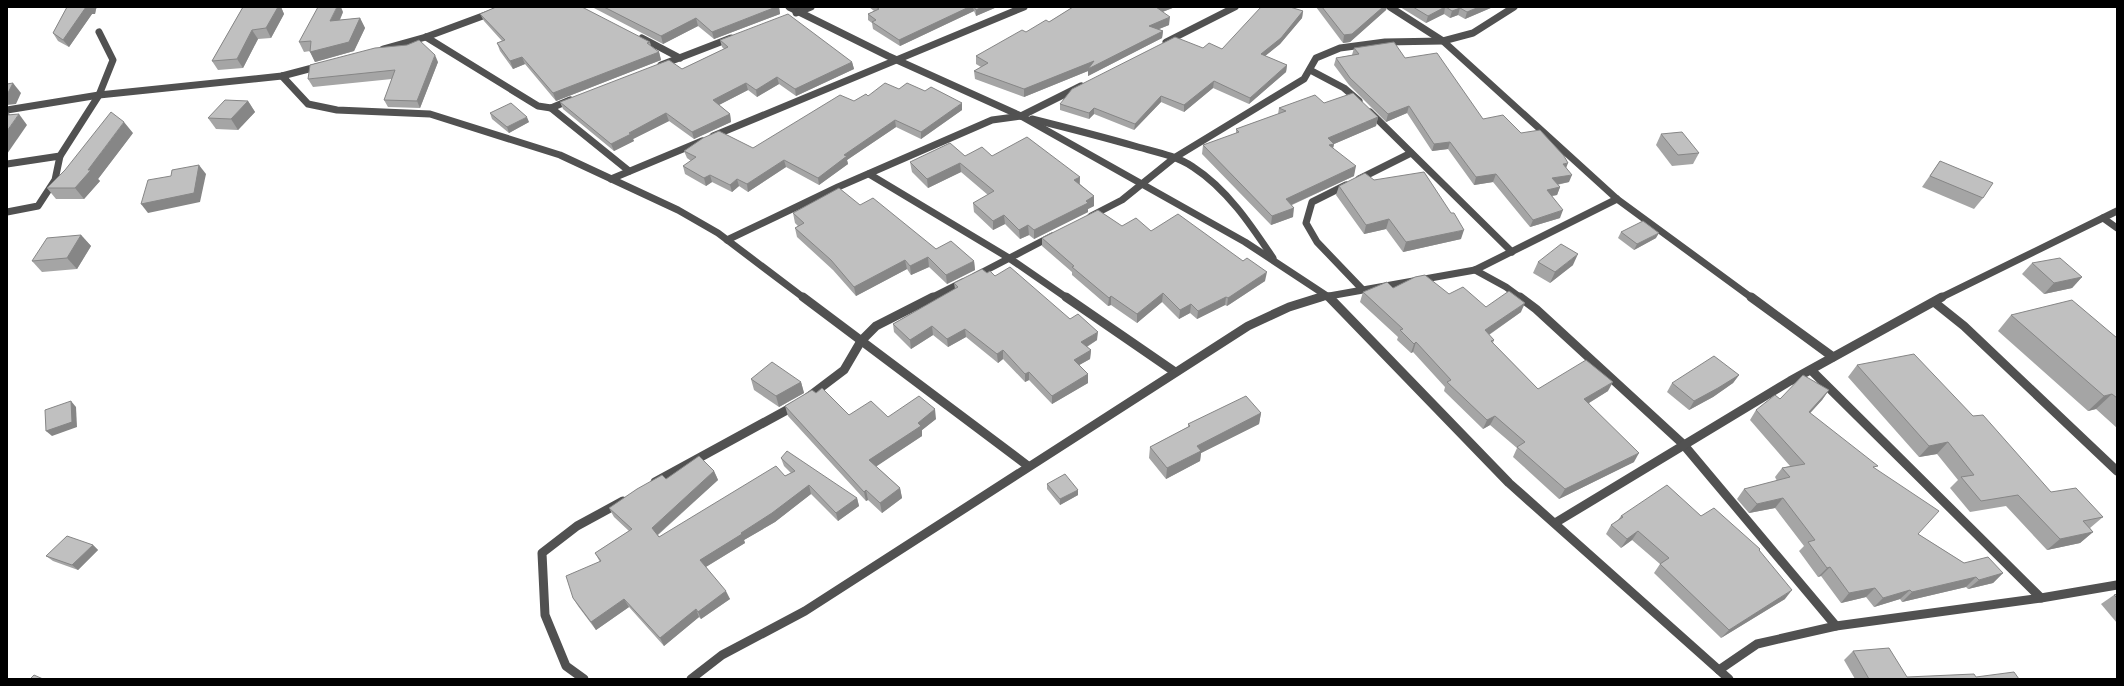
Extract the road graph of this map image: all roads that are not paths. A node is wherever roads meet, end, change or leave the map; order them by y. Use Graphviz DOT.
graph roads {
  1 [pos="507,7"];
  2 [pos="789,7"];
  3 [pos="811,7"];
  4 [pos="1024,7"];
  5 [pos="1390,7"];
  6 [pos="1514,7"];
  7 [pos="1232,8"];
  8 [pos="798,12"];
  9 [pos="791,15"];
  10 [pos="99,32"];
  11 [pos="739,35"];
  12 [pos="638,36"];
  13 [pos="426,37"];
  14 [pos="1443,41"];
  15 [pos="1162,44"];
  16 [pos="373,51"];
  17 [pos="680,58"];
  18 [pos="898,60"];
  19 [pos="328,63"];
  20 [pos="652,69"];
  21 [pos="1310,70"];
  22 [pos="282,76"];
  23 [pos="1084,84"];
  24 [pos="99,95"];
  25 [pos="580,97"];
  26 [pos="552,108"];
  27 [pos="7,110"];
  28 [pos="1021,116"];
  29 [pos="1412,153"];
  30 [pos="60,156"];
  31 [pos="1174,158"];
  32 [pos="7,164"];
  33 [pos="629,171"];
  34 [pos="869,174"];
  35 [pos="610,179"];
  36 [pos="1142,184"];
  37 [pos="1617,199"];
  38 [pos="2117,211"];
  39 [pos="7,212"];
  40 [pos="2104,218"];
  41 [pos="1080,222"];
  42 [pos="2117,228"];
  43 [pos="1059,233"];
  44 [pos="727,240"];
  45 [pos="1512,252"];
  46 [pos="1009,258"];
  47 [pos="1275,261"];
  48 [pos="1475,270"];
  49 [pos="1362,289"];
  50 [pos="1327,295"];
  51 [pos="1934,302"];
  52 [pos="861,340"];
  53 [pos="1833,357"];
  54 [pos="1811,370"];
  55 [pos="1175,372"];
  56 [pos="1684,444"];
  57 [pos="1028,466"];
  58 [pos="2117,471"];
  59 [pos="646,488"];
  60 [pos="632,495"];
  61 [pos="1555,523"];
  62 [pos="2117,585"];
  63 [pos="2041,598"];
  64 [pos="1836,626"];
  65 [pos="1720,670"];
  66 [pos="584,679"];
  67 [pos="691,679"];
  68 [pos="1729,679"];
  1 -- 13 [label="street"];
  2 -- 8 [label="street"];
  3 -- 8 [label="street"];
  4 -- 18 [label="street"];
  5 -- 14 [label="street"];
  6 -- 14 [label="street"];
  7 -- 15 [label="street"];
  8 -- 9 [label="street"];
  8 -- 18 [label="street"];
  10 -- 24 [label="street"];
  11 -- 17 [label="street"];
  12 -- 17 [label="street"];
  13 -- 16 [label="street"];
  13 -- 26 [label="street"];
  14 -- 21 [label="street"];
  14 -- 37 [label="street"];
  17 -- 20 [label="street"];
  18 -- 28 [label="street"];
  18 -- 33 [label="street"];
  19 -- 22 [label="street"];
  21 -- 29 [label="street"];
  21 -- 31 [label="street"];
  22 -- 24 [label="street"];
  22 -- 35 [label="street"];
  23 -- 28 [label="street"];
  24 -- 27 [label="street"];
  24 -- 30 [label="street"];
  25 -- 26 [label="street"];
  26 -- 33 [label="street"];
  28 -- 31 [label="street"];
  28 -- 34 [label="street"];
  28 -- 36 [label="street"];
  29 -- 45 [label="street"];
  29 -- 49 [label="street"];
  30 -- 32 [label="street"];
  30 -- 39 [label="street"];
  31 -- 36 [label="street"];
  31 -- 47 [label="street"];
  33 -- 35 [label="street"];
  34 -- 44 [label="street"];
  34 -- 46 [label="street"];
  35 -- 44 [label="street"];
  36 -- 41 [label="street"];
  36 -- 47 [label="street"];
  37 -- 45 [label="street"];
  37 -- 53 [label="street"];
  38 -- 40 [label="street"];
  40 -- 42 [label="street"];
  40 -- 51 [label="street"];
  43 -- 46 [label="street"];
  44 -- 52 [label="street"];
  45 -- 48 [label="street"];
  46 -- 52 [label="street"];
  46 -- 55 [label="street"];
  47 -- 50 [label="street"];
  48 -- 49 [label="street"];
  48 -- 56 [label="street"];
  49 -- 50 [label="street"];
  50 -- 55 [label="street"];
  50 -- 61 [label="street"];
  51 -- 53 [label="street"];
  51 -- 58 [label="street"];
  52 -- 57 [label="street"];
  52 -- 59 [label="street"];
  53 -- 54 [label="street"];
  54 -- 56 [label="street"];
  54 -- 63 [label="street"];
  55 -- 57 [label="street"];
  56 -- 61 [label="street"];
  56 -- 64 [label="street"];
  57 -- 67 [label="street"];
  60 -- 66 [label="street"];
  61 -- 65 [label="street"];
  62 -- 63 [label="street"];
  63 -- 64 [label="street"];
  64 -- 65 [label="street"];
  65 -- 68 [label="street"];
}
